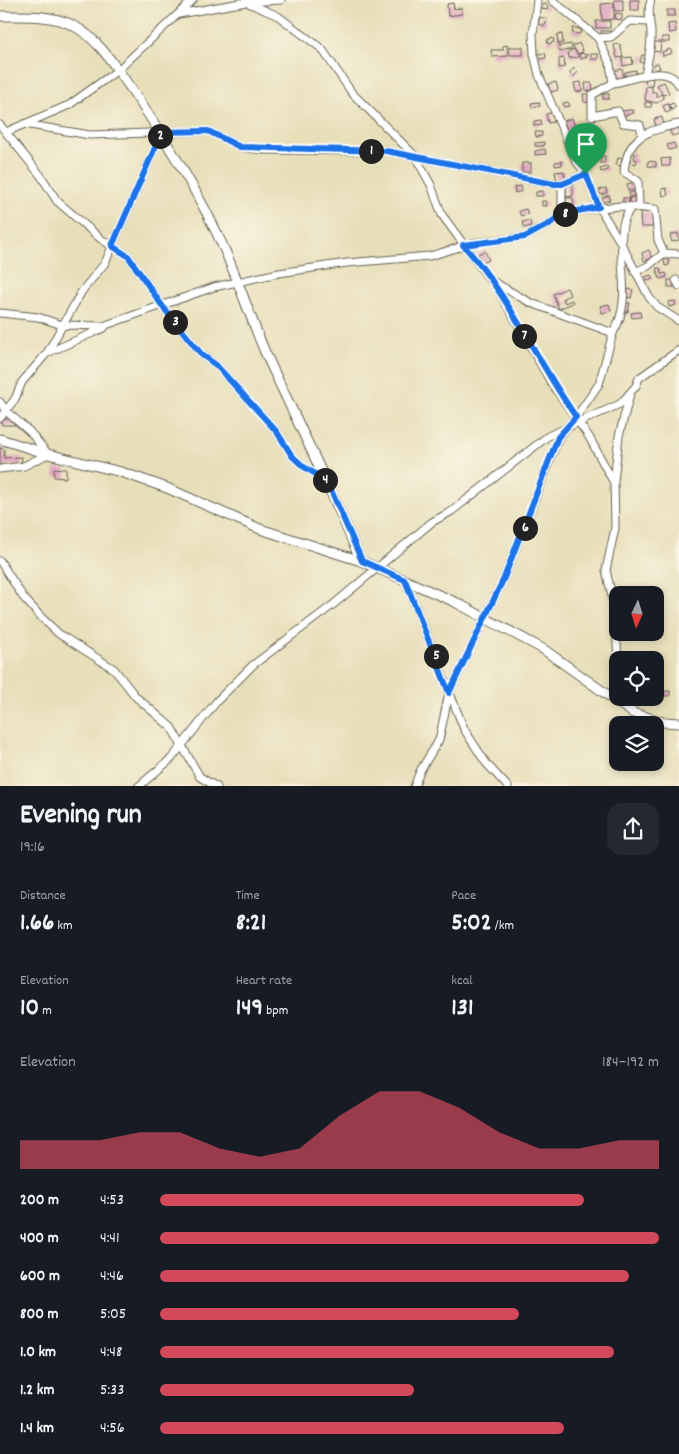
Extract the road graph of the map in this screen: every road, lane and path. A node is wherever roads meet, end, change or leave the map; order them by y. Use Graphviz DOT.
graph roads {
  1 [pos="193,0"];
  2 [pos="281,0"];
  3 [pos="537,0"];
  4 [pos="552,0"];
  5 [pos="651,0"];
  6 [pos="244,1"];
  7 [pos="179,14"];
  8 [pos="0,16"];
  9 [pos="648,22"];
  10 [pos="598,38"];
  11 [pos="118,70"];
  12 [pos="644,75"];
  13 [pos="678,80"];
  14 [pos="613,82"];
  15 [pos="24,124"];
  16 [pos="679,124"];
  17 [pos="0,125"];
  18 [pos="6,132"];
  19 [pos="161,133"];
  20 [pos="642,134"];
  21 [pos="415,156"];
  22 [pos="586,174"];
  23 [pos="562,184"];
  24 [pos="599,207"];
  25 [pos="635,207"];
  26 [pos="562,214"];
  27 [pos="463,245"];
  28 [pos="622,245"];
  29 [pos="112,246"];
  30 [pos="664,253"];
  31 [pos="679,254"];
  32 [pos="635,272"];
  33 [pos="238,282"];
  34 [pos="494,283"];
  35 [pos="162,305"];
  36 [pos="0,314"];
  37 [pos="679,321"];
  38 [pos="118,322"];
  39 [pos="62,325"];
  40 [pos="613,334"];
  41 [pos="679,350"];
  42 [pos="47,353"];
  43 [pos="631,391"];
  44 [pos="0,402"];
  45 [pos="6,411"];
  46 [pos="0,418"];
  47 [pos="578,420"];
  48 [pos="566,429"];
  49 [pos="0,439"];
  50 [pos="48,454"];
  51 [pos="0,469"];
  52 [pos="327,481"];
  53 [pos="614,481"];
  54 [pos="0,561"];
  55 [pos="362,561"];
  56 [pos="376,568"];
  57 [pos="405,580"];
  58 [pos="484,618"];
  59 [pos="617,651"];
  60 [pos="449,693"];
  61 [pos="609,697"];
  62 [pos="622,706"];
  63 [pos="679,723"];
  64 [pos="182,744"];
  65 [pos="138,786"];
  66 [pos="217,786"];
  67 [pos="414,786"];
  68 [pos="508,786"];
  1 -- 7 [label="street"];
  2 -- 6 [label="street"];
  3 -- 22 [label="street"];
  4 -- 10 [label="street"];
  5 -- 9 [label="street"];
  6 -- 7 [label="street"];
  6 -- 21 [label="street"];
  7 -- 11 [label="street"];
  8 -- 11 [label="street"];
  9 -- 10 [label="street"];
  9 -- 12 [label="street"];
  10 -- 14 [label="street"];
  11 -- 15 [label="street"];
  11 -- 19 [label="street"];
  12 -- 13 [label="street"];
  12 -- 14 [label="street"];
  14 -- 20 [label="street"];
  15 -- 18 [label="street"];
  15 -- 19 [label="street"];
  16 -- 20 [label="street"];
  17 -- 18 [label="street"];
  18 -- 29 [label="street"];
  19 -- 21 [label="street"];
  19 -- 29 [label="street"];
  19 -- 33 [label="street"];
  20 -- 25 [label="street"];
  21 -- 23 [label="street"];
  21 -- 27 [label="street"];
  22 -- 23 [label="street"];
  22 -- 24 [label="street"];
  23 -- 26 [label="street"];
  24 -- 25 [label="street"];
  24 -- 26 [label="street"];
  24 -- 28 [label="street"];
  25 -- 28 [label="street"];
  25 -- 30 [label="street"];
  26 -- 27 [label="street"];
  27 -- 33 [label="street"];
  27 -- 34 [label="street"];
  28 -- 32 [label="street"];
  28 -- 40 [label="street"];
  29 -- 35 [label="street"];
  29 -- 39 [label="street"];
  30 -- 31 [label="street"];
  30 -- 32 [label="street"];
  32 -- 37 [label="street"];
  33 -- 35 [label="street"];
  33 -- 52 [label="street"];
  34 -- 40 [label="street"];
  34 -- 47 [label="street"];
  35 -- 38 [label="street"];
  35 -- 52 [label="street"];
  36 -- 39 [label="street"];
  38 -- 39 [label="street"];
  38 -- 42 [label="street"];
  39 -- 42 [label="street"];
  40 -- 47 [label="street"];
  41 -- 43 [label="street"];
  42 -- 45 [label="street"];
  43 -- 47 [label="street"];
  43 -- 53 [label="street"];
  44 -- 45 [label="street"];
  45 -- 46 [label="street"];
  45 -- 50 [label="street"];
  47 -- 48 [label="street"];
  47 -- 53 [label="street"];
  48 -- 56 [label="street"];
  48 -- 58 [label="street"];
  49 -- 50 [label="street"];
  50 -- 51 [label="street"];
  50 -- 55 [label="street"];
  52 -- 55 [label="street"];
  53 -- 59 [label="street"];
  54 -- 64 [label="street"];
  55 -- 56 [label="street"];
  56 -- 57 [label="street"];
  56 -- 64 [label="street"];
  57 -- 58 [label="street"];
  57 -- 60 [label="street"];
  58 -- 60 [label="street"];
  58 -- 61 [label="street"];
  60 -- 67 [label="street"];
  60 -- 68 [label="street"];
  62 -- 63 [label="street"];
  64 -- 65 [label="street"];
  64 -- 66 [label="street"];
}
